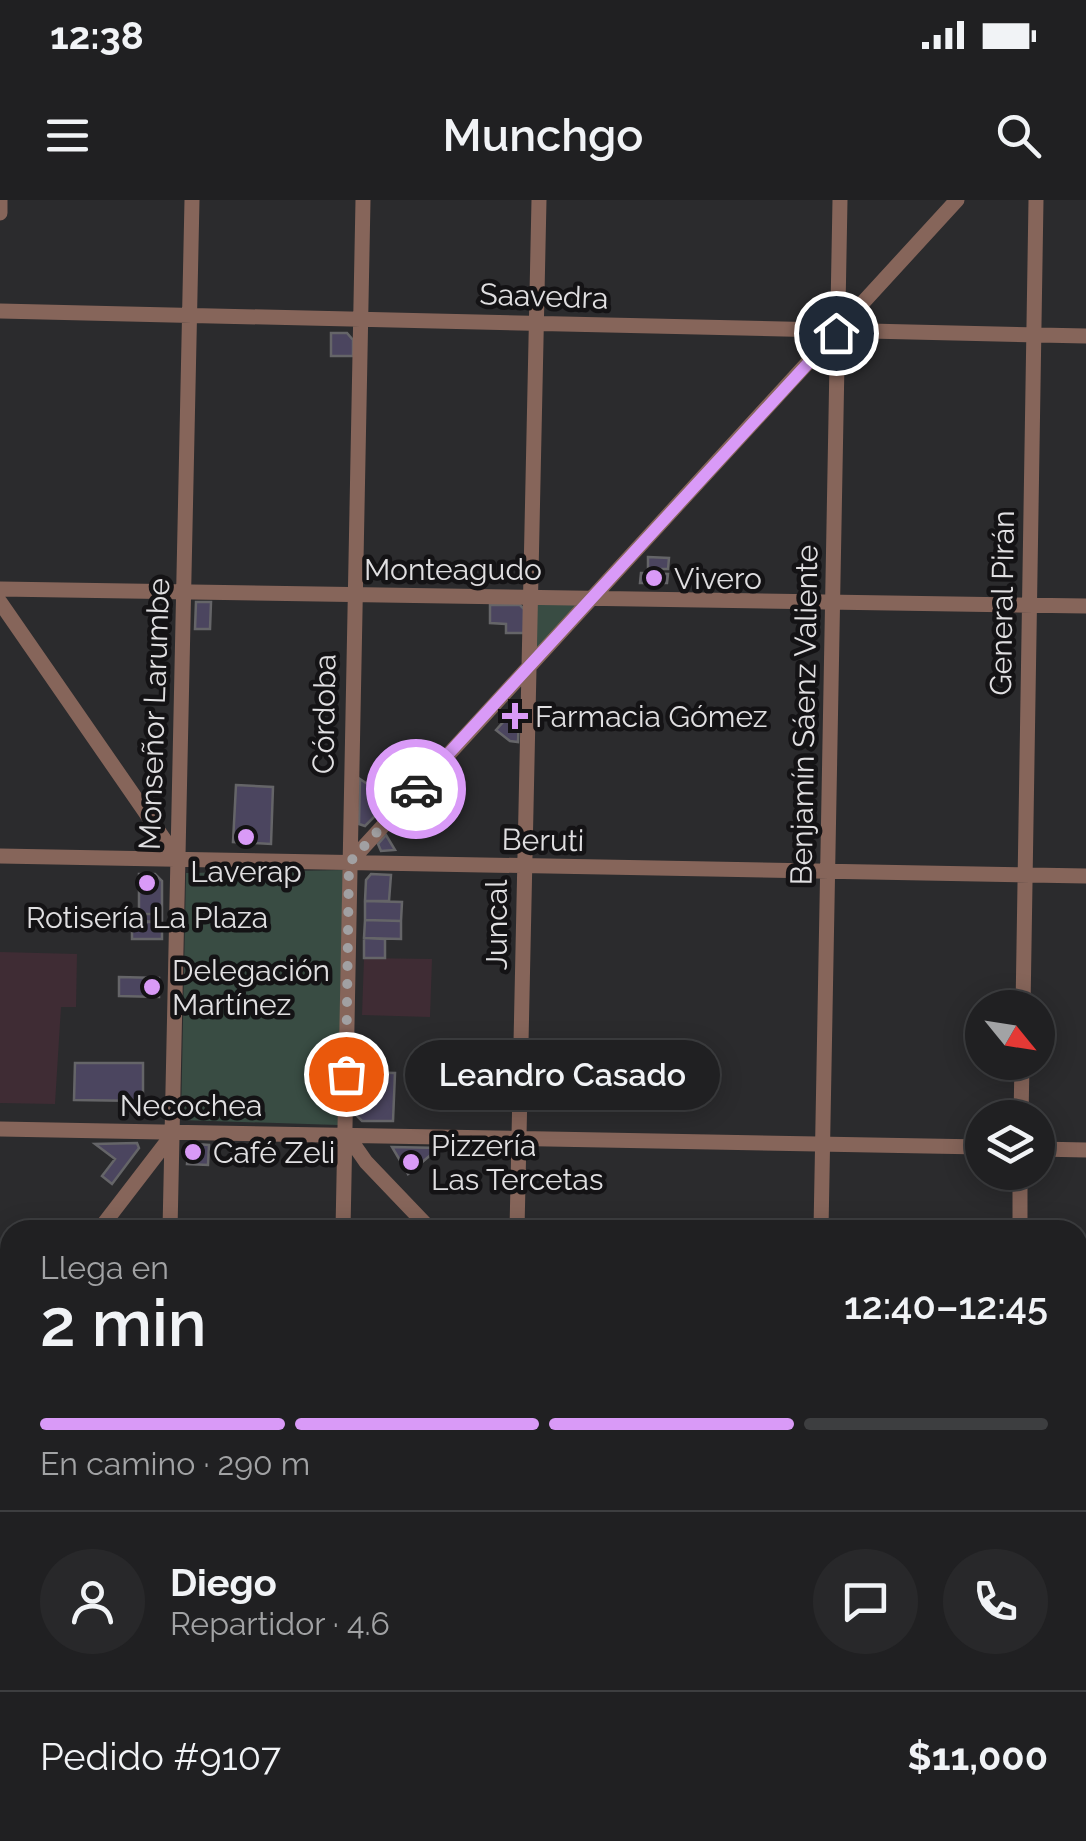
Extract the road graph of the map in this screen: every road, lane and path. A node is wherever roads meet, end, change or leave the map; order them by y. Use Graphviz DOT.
graph roads {
  1 [pos="0,200"];
  2 [pos="192,200"];
  3 [pos="362,200"];
  4 [pos="539,200"];
  5 [pos="840,200"];
  6 [pos="957,200"];
  7 [pos="1036,200"];
  8 [pos="0,213"];
  9 [pos="0,311"];
  10 [pos="191,315"];
  11 [pos="361,319"];
  12 [pos="538,323"];
  13 [pos="836,333"];
  14 [pos="1035,335"];
  15 [pos="1086,336"];
  16 [pos="0,589"];
  17 [pos="186,592"];
  18 [pos="532,596"];
  19 [pos="354,597"];
  20 [pos="589,597"];
  21 [pos="0,602"];
  22 [pos="834,603"];
  23 [pos="1028,606"];
  24 [pos="1086,606"];
  25 [pos="531,660"];
  26 [pos="0,856"];
  27 [pos="177,858"];
  28 [pos="349,863"];
  29 [pos="524,868"];
  30 [pos="830,869"];
  31 [pos="1025,873"];
  32 [pos="1086,876"];
  33 [pos="1023,990"];
  34 [pos="0,1128"];
  35 [pos="345,1132"];
  36 [pos="172,1134"];
  37 [pos="522,1137"];
  38 [pos="822,1144"];
  39 [pos="965,1148"];
  40 [pos="1055,1149"];
  41 [pos="1086,1150"];
  42 [pos="1020,1190"];
  43 [pos="107,1220"];
  44 [pos="170,1220"];
  45 [pos="343,1220"];
  46 [pos="422,1220"];
  47 [pos="517,1220"];
  48 [pos="821,1220"];
  49 [pos="1020,1220"];
  1 -- 8 [label="street"];
  2 -- 10 [label="street, Monseñor Larumbe"];
  3 -- 11 [label="street, Córdoba"];
  4 -- 12 [label="street, Juncal"];
  5 -- 13 [label="street, Benjamín Sáenz Valiente"];
  6 -- 13 [label="street"];
  7 -- 14 [label="street, General Pirán"];
  9 -- 10 [label="street, Saavedra"];
  10 -- 11 [label="street, Saavedra"];
  10 -- 17 [label="street, Monseñor Larumbe"];
  11 -- 12 [label="street, Saavedra"];
  11 -- 19 [label="street, Córdoba"];
  12 -- 13 [label="street, Saavedra"];
  12 -- 18 [label="street, Juncal"];
  13 -- 14 [label="street, Saavedra"];
  13 -- 20 [label="street"];
  13 -- 22 [label="street, Benjamín Sáenz Valiente"];
  14 -- 15 [label="street, Saavedra"];
  14 -- 23 [label="street, General Pirán"];
  16 -- 17 [label="street, Monteagudo"];
  17 -- 19 [label="street, Monteagudo"];
  17 -- 27 [label="street, Monseñor Larumbe"];
  18 -- 19 [label="street, Monteagudo"];
  18 -- 20 [label="street, Monteagudo"];
  18 -- 25 [label="street, Juncal"];
  19 -- 28 [label="street, Córdoba"];
  20 -- 22 [label="street, Monteagudo"];
  20 -- 25 [label="street"];
  21 -- 27 [label="street"];
  22 -- 23 [label="street, Monteagudo"];
  22 -- 30 [label="street, Benjamín Sáenz Valiente"];
  23 -- 24 [label="street, Monteagudo"];
  23 -- 31 [label="street, General Pirán"];
  25 -- 28 [label="street"];
  25 -- 29 [label="street, Juncal"];
  26 -- 27 [label="street, Beruti"];
  27 -- 28 [label="street, Beruti"];
  27 -- 36 [label="street, Monseñor Larumbe"];
  28 -- 29 [label="street, Beruti"];
  28 -- 35 [label="street, Córdoba"];
  29 -- 30 [label="street, Beruti"];
  29 -- 37 [label="street, Juncal"];
  30 -- 31 [label="street, Beruti"];
  30 -- 38 [label="street, Benjamín Sáenz Valiente"];
  31 -- 32 [label="street, Beruti"];
  31 -- 33 [label="street, General Pirán"];
  34 -- 36 [label="street, Necochea"];
  35 -- 36 [label="street, Necochea"];
  35 -- 37 [label="street, Necochea"];
  35 -- 45 [label="street, Córdoba"];
  35 -- 46 [label="street"];
  36 -- 43 [label="street"];
  36 -- 44 [label="street, Monseñor Larumbe"];
  37 -- 38 [label="street, Necochea"];
  37 -- 47 [label="street, Juncal"];
  38 -- 39 [label="street, Necochea"];
  38 -- 48 [label="street, Benjamín Sáenz Valiente"];
  40 -- 41 [label="street"];
  42 -- 49 [label="street"];
}
